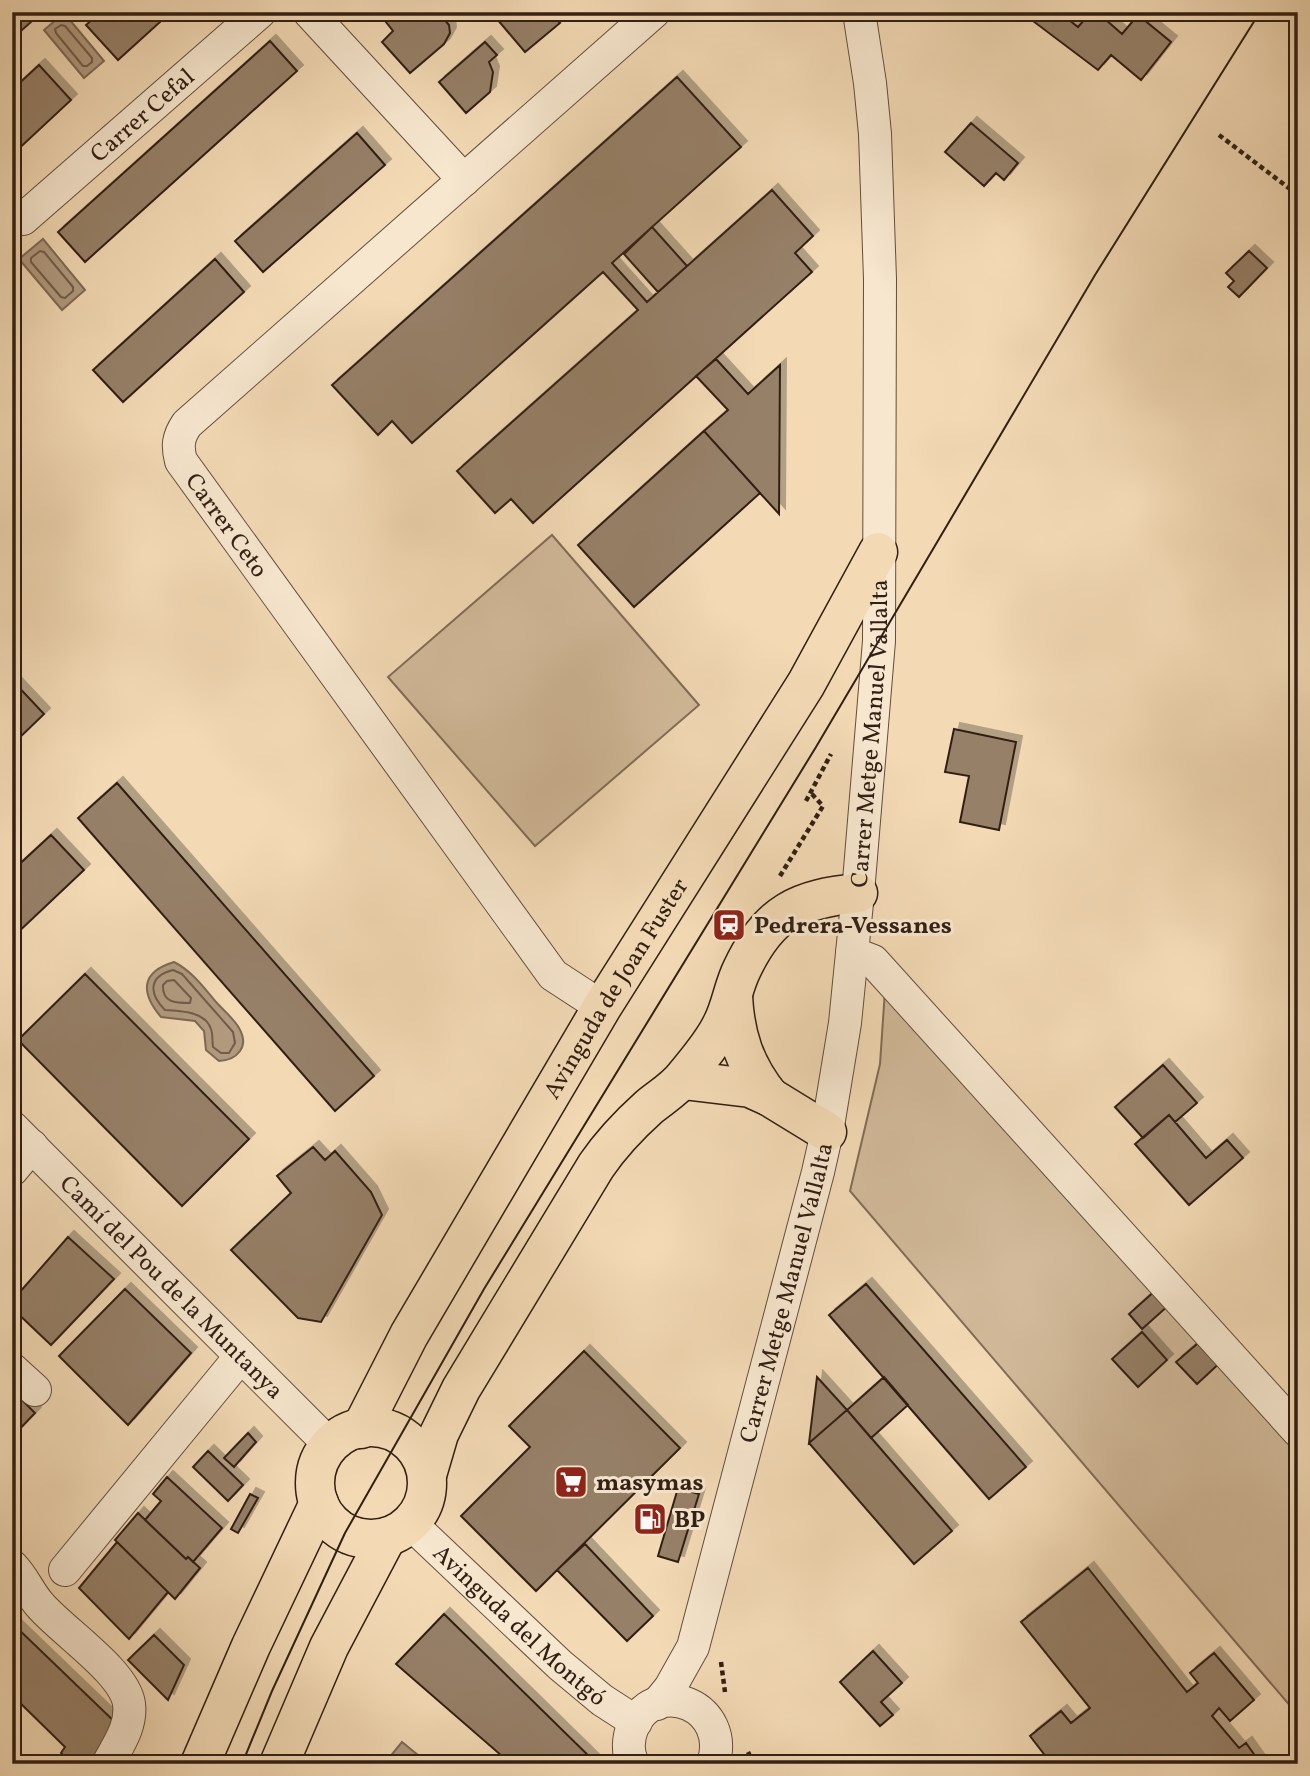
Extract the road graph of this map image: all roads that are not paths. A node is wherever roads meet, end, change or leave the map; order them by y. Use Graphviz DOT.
graph roads {
  1 [pos="260,12"];
  2 [pos="309,12"];
  3 [pos="654,12"];
  4 [pos="859,12"];
  5 [pos="464,180"];
  6 [pos="23,219"];
  7 [pos="878,552"];
  8 [pos="858,893"];
  9 [pos="852,953"];
  10 [pos="733,994"];
  11 [pos="602,1007"];
  12 [pos="683,1080"];
  13 [pos="770,1097"];
  14 [pos="827,1132"];
  15 [pos="19,1148"];
  16 [pos="241,1356"];
  17 [pos="1298,1431"];
  18 [pos="346,1437"];
  19 [pos="427,1475"];
  20 [pos="319,1503"];
  21 [pos="399,1530"];
  22 [pos="12,1566"];
  23 [pos="65,1570"];
  24 [pos="693,1647"];
  25 [pos="646,1713"];
  26 [pos="717,1747"];
  27 [pos="108,1764"];
  28 [pos="200,1764"];
  29 [pos="279,1764"];
  30 [pos="633,1764"];
  1 -- 6 [label="street, Carrer Cefal"];
  2 -- 5 [label="street"];
  3 -- 5 [label="street, Carrer Ceto"];
  4 -- 7 [label="street, Carrer Metge Manuel Vallalta"];
  5 -- 11 [label="street, Carrer Ceto"];
  7 -- 8 [label="street, Carrer Metge Manuel Vallalta"];
  7 -- 11 [label="main road, Avinguda de Joan Fuster"];
  8 -- 9 [label="street, Carrer Metge Manuel Vallalta"];
  8 -- 10 [label="main road"];
  9 -- 14 [label="street, Carrer Metge Manuel Vallalta"];
  9 -- 17 [label="street"];
  10 -- 12 [label="main road"];
  10 -- 13 [label="main road"];
  11 -- 18 [label="main road, Avinguda de Joan Fuster"];
  12 -- 13 [label="main road"];
  12 -- 19 [label="main road"];
  13 -- 14 [label="main road"];
  14 -- 24 [label="street, Carrer Metge Manuel Vallalta"];
  15 -- 16 [label="street, Camí del Pou de la Muntanya"];
  16 -- 18 [label="street, Camí del Pou de la Muntanya"];
  16 -- 23 [label="street"];
  18 -- 19 [label="main road"];
  18 -- 20 [label="main road"];
  19 -- 21 [label="main road"];
  20 -- 21 [label="main road"];
  20 -- 28 [label="main road"];
  21 -- 25 [label="street, Avinguda del Montgó"];
  21 -- 29 [label="main road"];
  22 -- 27 [label="street"];
  24 -- 25 [label="street, Carrer Metge Manuel Vallalta"];
  24 -- 26 [label="street, Carrer Metge Manuel Vallalta"];
  25 -- 26 [label="street"];
  25 -- 30 [label="street"];
}
